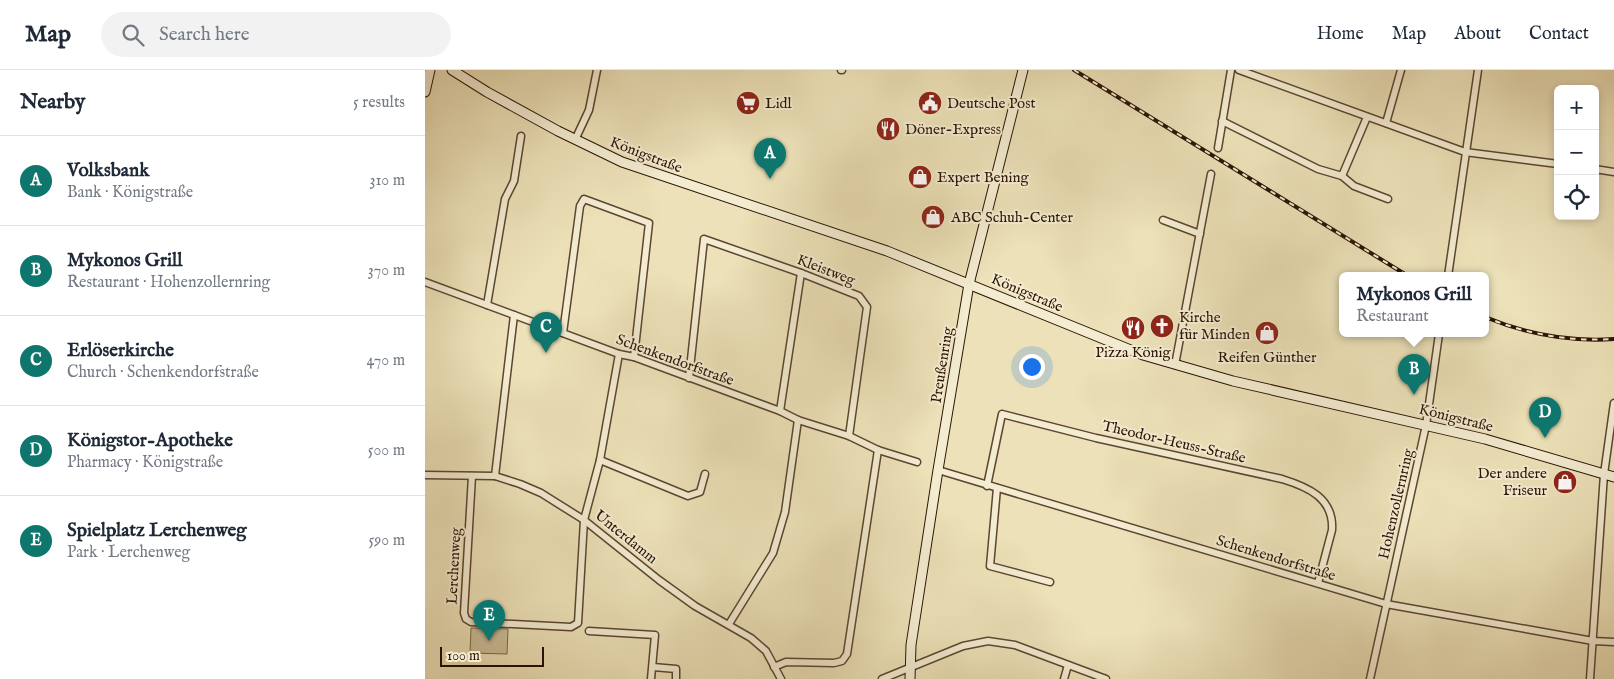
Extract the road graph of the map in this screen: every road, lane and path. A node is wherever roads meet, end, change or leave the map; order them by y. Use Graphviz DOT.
graph roads {
  1 [pos="430,70"];
  2 [pos="452,70"];
  3 [pos="597,70"];
  4 [pos="1023,70"];
  5 [pos="1231,70"];
  6 [pos="1239,70"];
  7 [pos="1401,70"];
  8 [pos="1478,70"];
  9 [pos="425,92"];
  10 [pos="1367,117"];
  11 [pos="1222,121"];
  12 [pos="1386,123"];
  13 [pos="521,136"];
  14 [pos="575,140"];
  15 [pos="1218,148"];
  16 [pos="1465,152"];
  17 [pos="1554,163"];
  18 [pos="1599,170"];
  19 [pos="1614,172"];
  20 [pos="1211,174"];
  21 [pos="1342,176"];
  22 [pos="1388,199"];
  23 [pos="1163,220"];
  24 [pos="1200,234"];
  25 [pos="1449,272"];
  26 [pos="801,273"];
  27 [pos="425,282"];
  28 [pos="969,284"];
  29 [pos="487,305"];
  30 [pos="515,315"];
  31 [pos="563,333"];
  32 [pos="1439,337"];
  33 [pos="619,354"];
  34 [pos="634,357"];
  35 [pos="1175,365"];
  36 [pos="689,378"];
  37 [pos="1614,403"];
  38 [pos="780,411"];
  39 [pos="798,420"];
  40 [pos="1426,425"];
  41 [pos="849,436"];
  42 [pos="877,450"];
  43 [pos="599,460"];
  44 [pos="917,462"];
  45 [pos="938,470"];
  46 [pos="705,474"];
  47 [pos="1604,474"];
  48 [pos="425,475"];
  49 [pos="472,476"];
  50 [pos="495,476"];
  51 [pos="1614,477"];
  52 [pos="987,486"];
  53 [pos="997,488"];
  54 [pos="584,520"];
  55 [pos="1050,582"];
  56 [pos="1318,583"];
  57 [pos="1386,604"];
  58 [pos="729,624"];
  59 [pos="589,631"];
  60 [pos="1593,641"];
  61 [pos="1614,642"];
  62 [pos="1068,665"];
  63 [pos="653,667"];
  64 [pos="775,667"];
  65 [pos="909,668"];
  66 [pos="651,679"];
  67 [pos="676,679"];
  68 [pos="781,679"];
  69 [pos="882,679"];
  70 [pos="910,679"];
  71 [pos="1064,679"];
  72 [pos="1105,679"];
  73 [pos="1370,679"];
  74 [pos="1590,679"];
  1 -- 9 [label="main road"];
  2 -- 14 [label="main road, Königstraße"];
  3 -- 14 [label="street"];
  4 -- 28 [label="main road, Preußenring"];
  5 -- 11 [label="street"];
  6 -- 10 [label="street"];
  7 -- 12 [label="street"];
  8 -- 16 [label="street"];
  10 -- 12 [label="street"];
  10 -- 21 [label="street"];
  11 -- 15 [label="street"];
  11 -- 21 [label="street"];
  12 -- 16 [label="street"];
  13 -- 29 [label="street"];
  14 -- 28 [label="main road, Königstraße"];
  16 -- 17 [label="street"];
  16 -- 25 [label="street"];
  18 -- 19 [label="street"];
  20 -- 24 [label="street"];
  21 -- 22 [label="street"];
  23 -- 24 [label="street"];
  24 -- 35 [label="street"];
  26 -- 36 [label="street, Kleistweg"];
  26 -- 38 [label="street"];
  26 -- 41 [label="street, Kleistweg"];
  27 -- 29 [label="street, Schenkendorfstraße"];
  28 -- 35 [label="main road, Königstraße"];
  28 -- 45 [label="main road, Preußenring"];
  29 -- 30 [label="street, Schenkendorfstraße"];
  30 -- 31 [label="street, Schenkendorfstraße"];
  30 -- 50 [label="street"];
  31 -- 33 [label="street, Schenkendorfstraße"];
  31 -- 34 [label="street"];
  32 -- 40 [label="street, Hohenzollernring"];
  33 -- 34 [label="street, Schenkendorfstraße"];
  33 -- 43 [label="street"];
  34 -- 36 [label="street, Schenkendorfstraße"];
  35 -- 40 [label="main road, Königstraße"];
  36 -- 38 [label="street, Schenkendorfstraße"];
  37 -- 47 [label="street"];
  38 -- 39 [label="street, Schenkendorfstraße"];
  39 -- 41 [label="street, Schenkendorfstraße"];
  39 -- 58 [label="street"];
  40 -- 47 [label="main road, Königstraße"];
  40 -- 57 [label="street, Hohenzollernring"];
  41 -- 42 [label="street, Schenkendorfstraße"];
  42 -- 44 [label="street, Schenkendorfstraße"];
  42 -- 64 [label="street"];
  43 -- 46 [label="street"];
  43 -- 54 [label="street"];
  45 -- 52 [label="street, Schenkendorfstraße"];
  45 -- 65 [label="main road, Preußenring"];
  47 -- 51 [label="main road, Königstraße"];
  47 -- 60 [label="street"];
  48 -- 49 [label="street, Unterdamm"];
  49 -- 50 [label="street, Unterdamm"];
  49 -- 54 [label="street, Lerchenweg"];
  50 -- 54 [label="street, Unterdamm"];
  52 -- 53 [label="street, Schenkendorfstraße"];
  52 -- 56 [label="street, Theodor-Heuss-Straße"];
  53 -- 55 [label="street"];
  53 -- 56 [label="street, Schenkendorfstraße"];
  54 -- 58 [label="street, Unterdamm"];
  56 -- 57 [label="street, Schenkendorfstraße"];
  57 -- 60 [label="street, Schenkendorfstraße"];
  57 -- 73 [label="street, Hohenzollernring"];
  58 -- 64 [label="street, Unterdamm"];
  59 -- 63 [label="street"];
  60 -- 61 [label="street, Schenkendorfstraße"];
  60 -- 74 [label="street"];
  62 -- 65 [label="street"];
  62 -- 71 [label="street"];
  62 -- 72 [label="street"];
  63 -- 66 [label="street"];
  63 -- 67 [label="street"];
  64 -- 68 [label="street, Unterdamm"];
  65 -- 69 [label="street"];
  65 -- 70 [label="main road, Preußenring"];
}
